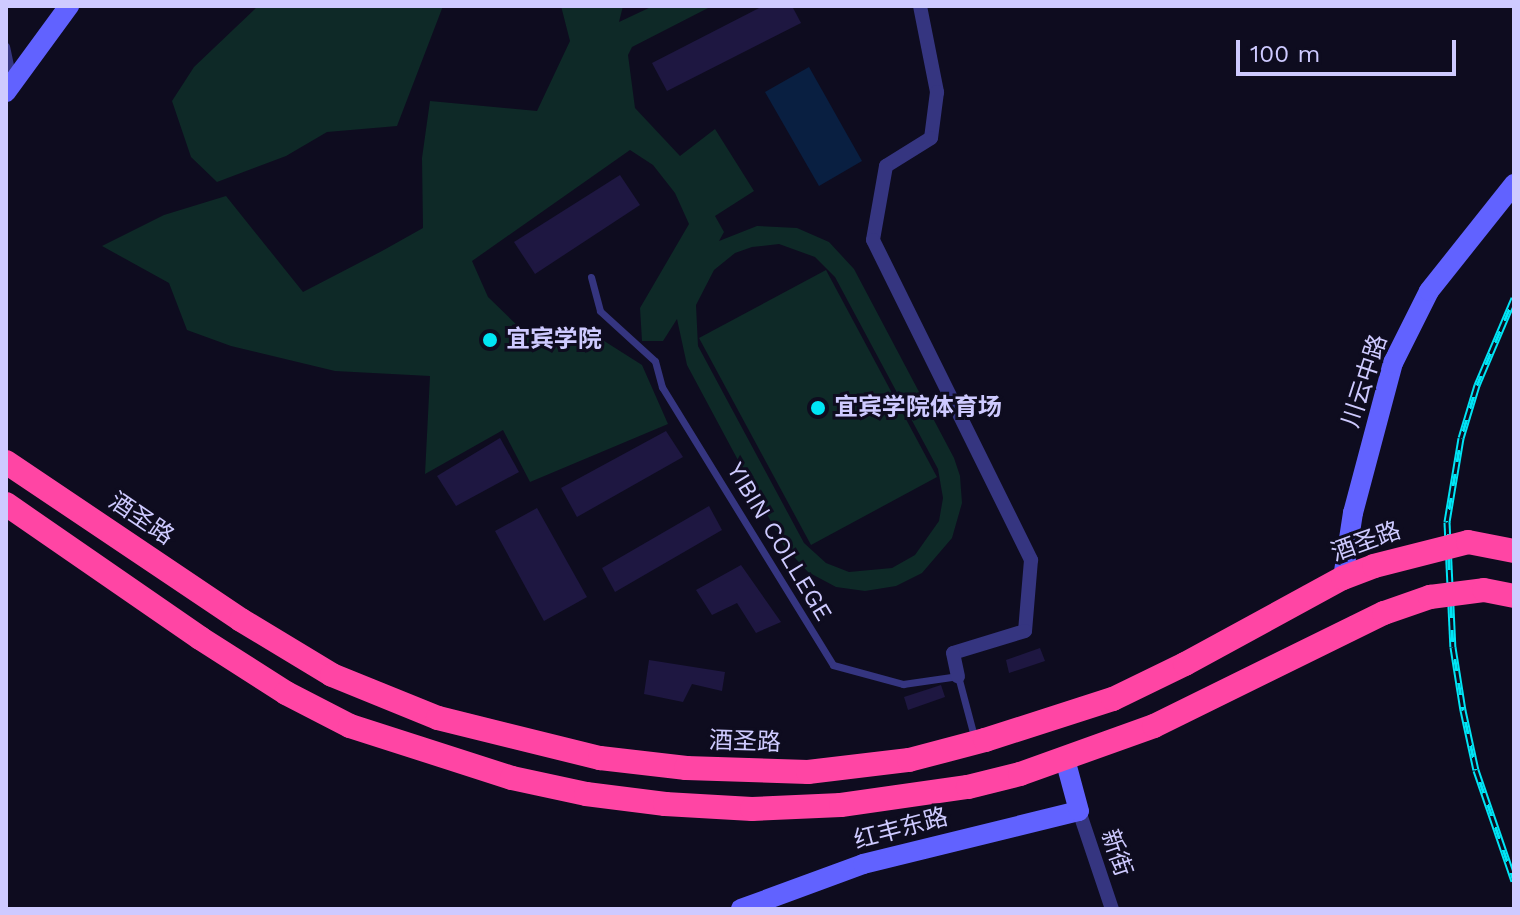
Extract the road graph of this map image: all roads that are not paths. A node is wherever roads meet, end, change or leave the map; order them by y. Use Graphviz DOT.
graph roads {
  1 [pos="69,6"];
  2 [pos="920,6"];
  3 [pos="6,46"];
  4 [pos="10,87"];
  5 [pos="1514,184"];
  6 [pos="591,277"];
  7 [pos="6,462"];
  8 [pos="6,504"];
  9 [pos="1514,551"];
  10 [pos="1343,578"];
  11 [pos="1514,596"];
  12 [pos="958,676"];
  13 [pos="976,742"];
  14 [pos="1065,759"];
  15 [pos="1079,811"];
  16 [pos="741,909"];
  17 [pos="1112,909"];
  1 -- 4 [label="street"];
  2 -- 12 [label="street"];
  3 -- 4 [label="lane"];
  5 -- 10 [label="street, 川云中路"];
  6 -- 12 [label="lane, YIBIN COLLEGE"];
  7 -- 13 [label="highway, 酒圣路"];
  8 -- 14 [label="highway"];
  9 -- 10 [label="highway, 酒圣路, bridge"];
  10 -- 13 [label="highway, 酒圣路"];
  11 -- 14 [label="highway, bridge"];
  12 -- 13 [label="lane"];
  14 -- 15 [label="street"];
  15 -- 16 [label="street, 红丰东路"];
  15 -- 17 [label="street, 新街"];
}
